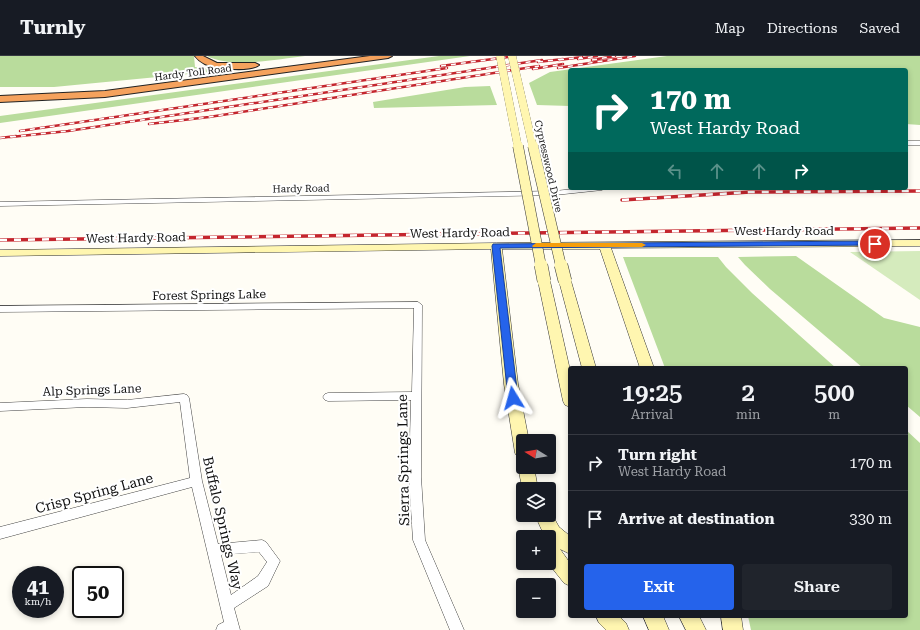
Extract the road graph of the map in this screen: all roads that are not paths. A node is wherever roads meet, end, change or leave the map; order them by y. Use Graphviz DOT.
graph roads {
  1 [pos="199,56"];
  2 [pos="345,56"];
  3 [pos="388,56"];
  4 [pos="500,56"];
  5 [pos="512,56"];
  6 [pos="193,83"];
  7 [pos="0,93"];
  8 [pos="0,99"];
  9 [pos="0,106"];
  10 [pos="908,143"];
  11 [pos="920,143"];
  12 [pos="583,190"];
  13 [pos="0,204"];
  14 [pos="920,243"];
  15 [pos="604,245"];
  16 [pos="496,246"];
  17 [pos="0,253"];
  18 [pos="418,305"];
  19 [pos="0,309"];
  20 [pos="587,366"];
  21 [pos="645,366"];
  22 [pos="568,392"];
  23 [pos="417,396"];
  24 [pos="328,397"];
  25 [pos="184,398"];
  26 [pos="0,407"];
  27 [pos="520,434"];
  28 [pos="196,481"];
  29 [pos="546,522"];
  30 [pos="0,533"];
  31 [pos="568,544"];
  32 [pos="213,550"];
  33 [pos="556,560"];
  34 [pos="568,575"];
  35 [pos="227,605"];
  36 [pos="608,618"];
  37 [pos="654,618"];
  38 [pos="690,618"];
  39 [pos="731,618"];
  40 [pos="229,628"];
  41 [pos="457,630"];
  42 [pos="619,630"];
  43 [pos="659,630"];
  44 [pos="696,630"];
  45 [pos="733,630"];
  1 -- 2 [label="highway"];
  2 -- 7 [label="highway, Hardy Toll Road"];
  3 -- 6 [label="highway, Hardy Toll Road"];
  4 -- 22 [label="main road, bridge"];
  5 -- 20 [label="main road, Cypresswood Drive, bridge"];
  6 -- 8 [label="highway, Hardy Toll Road"];
  6 -- 9 [label="highway"];
  10 -- 11 [label="street"];
  12 -- 13 [label="street, Hardy Road"];
  14 -- 15 [label="main road, West Hardy Road"];
  15 -- 16 [label="main road, West Hardy Road"];
  15 -- 21 [label="main road"];
  16 -- 17 [label="main road, West Hardy Road"];
  16 -- 27 [label="main road"];
  18 -- 19 [label="street, Forest Springs Lake"];
  18 -- 23 [label="street, Sierra Springs Lane"];
  23 -- 24 [label="street"];
  23 -- 41 [label="street, Sierra Springs Lane"];
  25 -- 26 [label="street, Alp Springs Lane"];
  25 -- 28 [label="street, Buffalo Springs Way"];
  28 -- 30 [label="street, Crisp Spring Lane"];
  28 -- 32 [label="street, Buffalo Springs Way"];
  29 -- 31 [label="main road"];
  32 -- 35 [label="street, Buffalo Springs Way"];
  32 -- 35 [label="street"];
  33 -- 34 [label="main road"];
  35 -- 40 [label="street, Buffalo Springs Way"];
  36 -- 42 [label="main road"];
  37 -- 43 [label="main road"];
  38 -- 44 [label="main road"];
  39 -- 45 [label="main road"];
}
